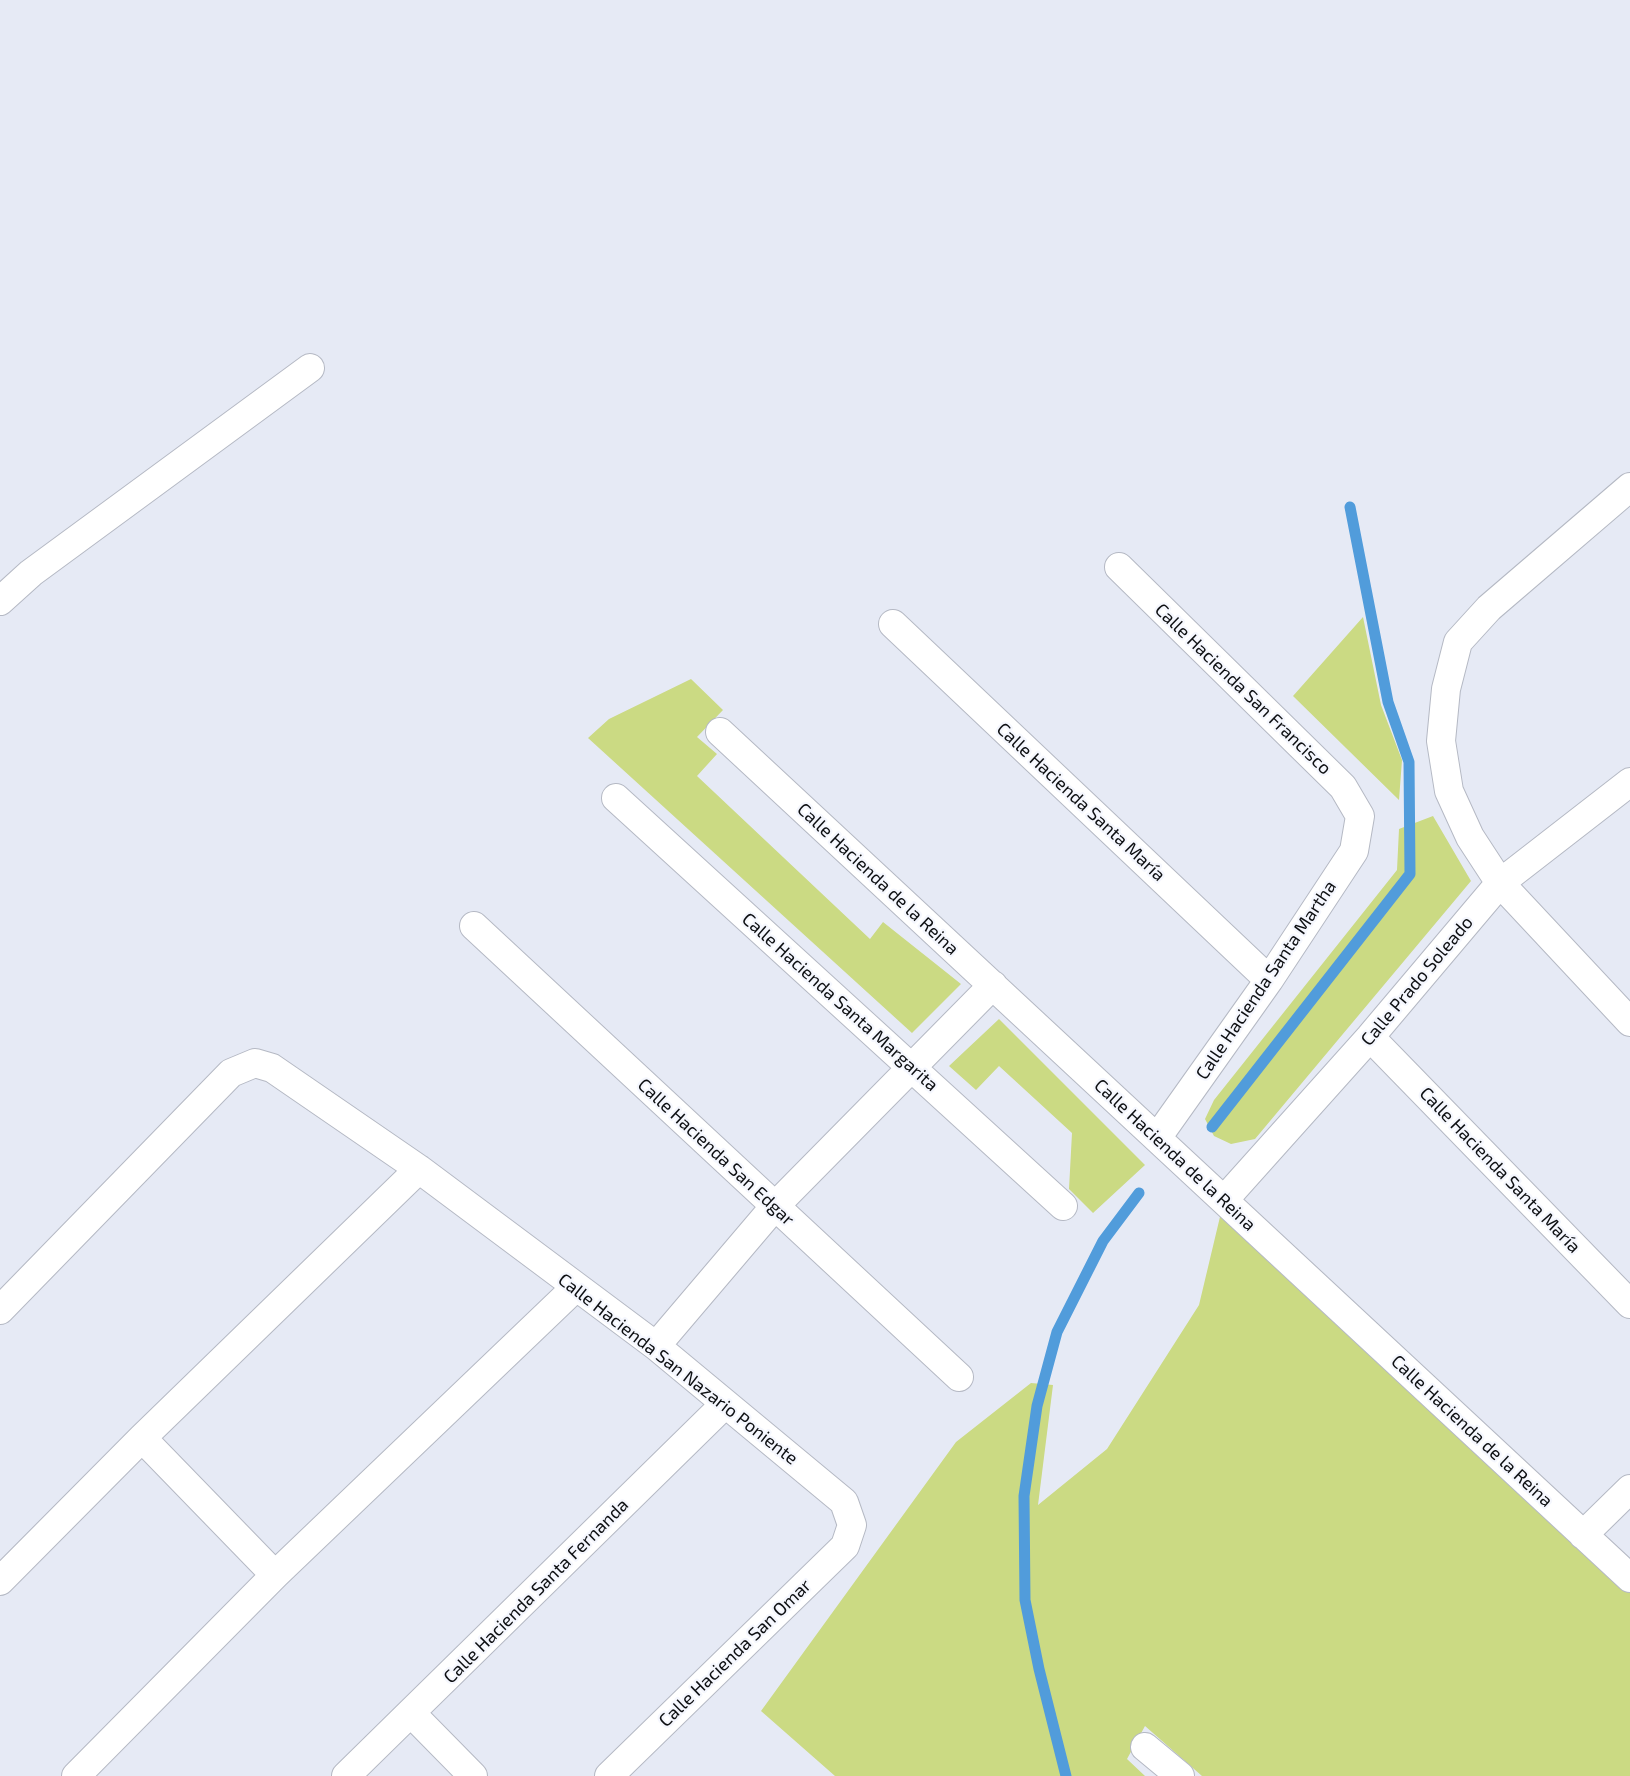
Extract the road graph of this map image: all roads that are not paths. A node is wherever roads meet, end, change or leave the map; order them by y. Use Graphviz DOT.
graph roads {
  1 [pos="310,368"];
  2 [pos="1630,487"];
  3 [pos="1119,567"];
  4 [pos="0,601"];
  5 [pos="894,624"];
  6 [pos="720,732"];
  7 [pos="1630,782"];
  8 [pos="616,798"];
  9 [pos="1360,816"];
  10 [pos="1500,883"];
  11 [pos="474,926"];
  12 [pos="1269,980"];
  13 [pos="992,985"];
  14 [pos="1630,1022"];
  15 [pos="1370,1036"];
  16 [pos="912,1068"];
  17 [pos="1157,1138"];
  18 [pos="419,1169"];
  19 [pos="1224,1200"];
  20 [pos="775,1206"];
  21 [pos="1064,1206"];
  22 [pos="576,1287"];
  23 [pos="1630,1304"];
  24 [pos="0,1310"];
  25 [pos="656,1346"];
  26 [pos="959,1377"];
  27 [pos="724,1405"];
  28 [pos="142,1438"];
  29 [pos="1630,1489"];
  30 [pos="852,1525"];
  31 [pos="1583,1535"];
  32 [pos="275,1575"];
  33 [pos="1630,1578"];
  34 [pos="0,1581"];
  35 [pos="411,1713"];
  36 [pos="1145,1747"];
  37 [pos="76,1776"];
  38 [pos="346,1776"];
  39 [pos="473,1776"];
  40 [pos="609,1776"];
  41 [pos="1180,1776"];
  1 -- 4 [label="street"];
  2 -- 10 [label="street"];
  3 -- 9 [label="street, Calle Hacienda San Francisco"];
  5 -- 12 [label="street, Calle Hacienda Santa María"];
  6 -- 13 [label="street, Calle Hacienda de la Reina"];
  7 -- 10 [label="street, Calle Prado Soleado"];
  8 -- 16 [label="street, Calle Hacienda Santa Margarita"];
  9 -- 12 [label="street, Calle Hacienda Santa Martha"];
  10 -- 14 [label="street"];
  10 -- 15 [label="street, Calle Prado Soleado"];
  11 -- 20 [label="street, Calle Hacienda San Edgar"];
  12 -- 17 [label="street, Calle Hacienda Santa Martha"];
  13 -- 16 [label="street"];
  13 -- 17 [label="street, Calle Hacienda de la Reina"];
  15 -- 19 [label="street, Calle Prado Soleado"];
  15 -- 23 [label="street, Calle Hacienda Santa María"];
  16 -- 20 [label="street"];
  16 -- 21 [label="street, Calle Hacienda Santa Margarita"];
  17 -- 19 [label="street, Calle Hacienda de la Reina"];
  18 -- 22 [label="street, Calle Hacienda San Nazario Poniente"];
  18 -- 24 [label="street, Calle Hacienda San Nazario Poniente"];
  18 -- 28 [label="street"];
  19 -- 31 [label="street, Calle Hacienda de la Reina"];
  20 -- 25 [label="street"];
  20 -- 26 [label="street, Calle Hacienda San Edgar"];
  22 -- 25 [label="street, Calle Hacienda San Nazario Poniente"];
  22 -- 32 [label="street"];
  25 -- 27 [label="street, Calle Hacienda San Nazario Poniente"];
  27 -- 30 [label="street, Calle Hacienda San Nazario Poniente"];
  27 -- 35 [label="street, Calle Hacienda Santa Fernanda"];
  28 -- 32 [label="street"];
  28 -- 34 [label="street"];
  29 -- 31 [label="street"];
  30 -- 40 [label="street, Calle Hacienda San Omar"];
  31 -- 33 [label="street, Calle Hacienda de la Reina"];
  32 -- 37 [label="street"];
  35 -- 38 [label="street, Calle Hacienda Santa Fernanda"];
  35 -- 39 [label="street"];
  36 -- 41 [label="street"];
}
